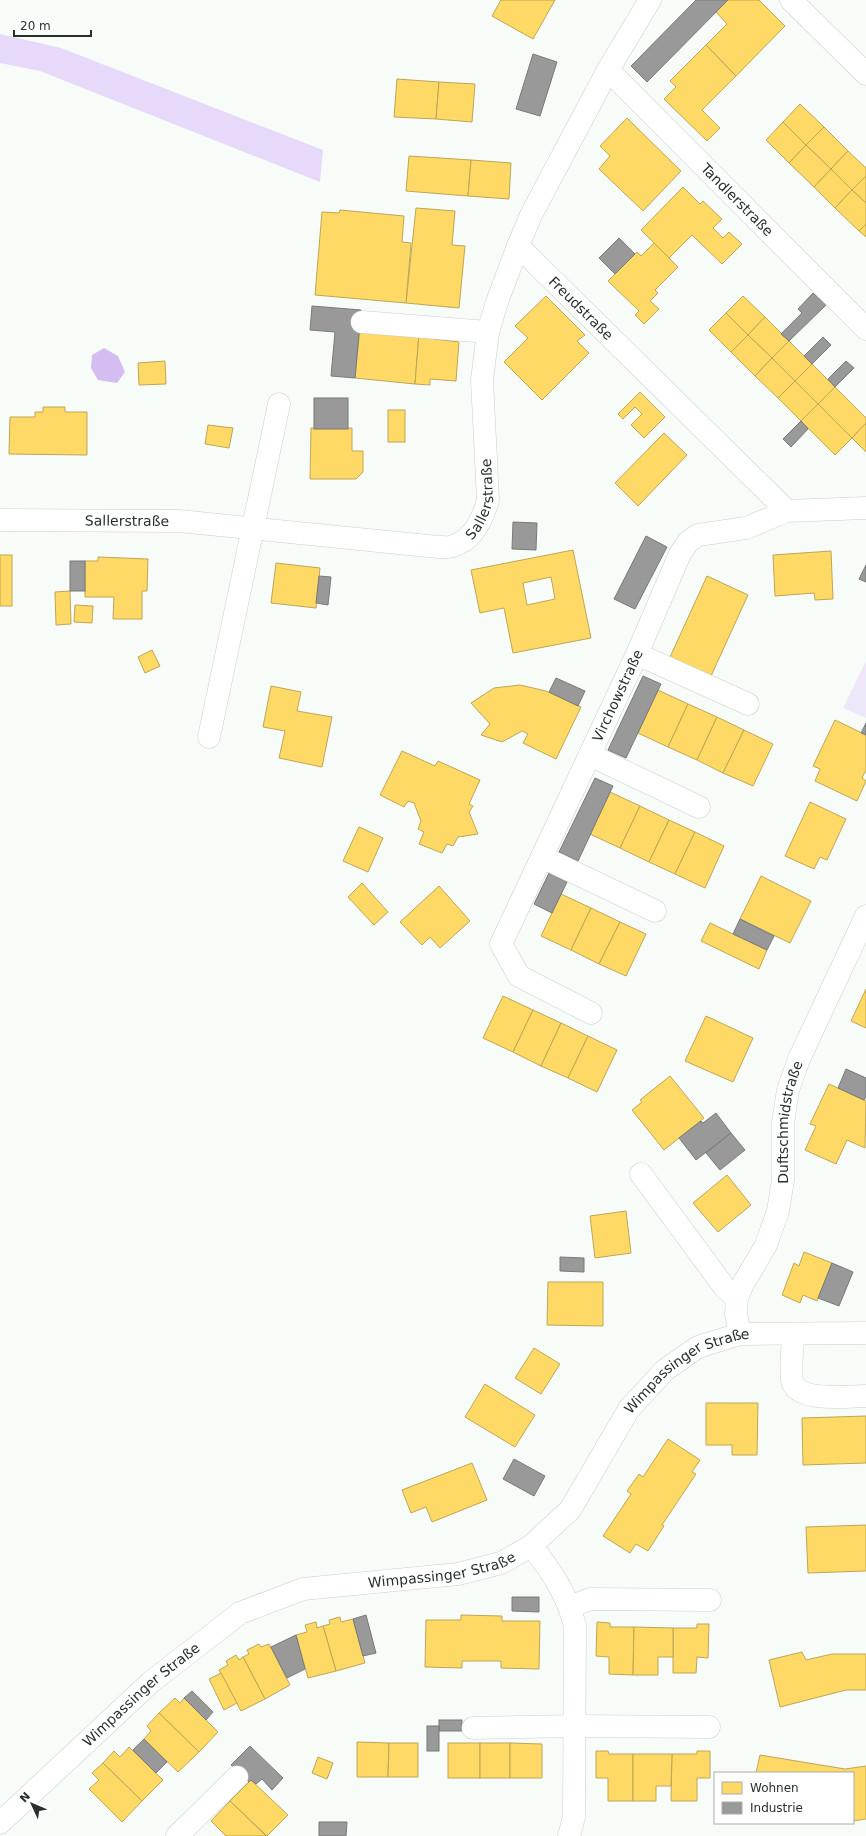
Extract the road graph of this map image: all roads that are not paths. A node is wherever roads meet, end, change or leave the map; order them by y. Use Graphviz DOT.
graph roads {
  1 [pos="650,0"];
  2 [pos="791,0"];
  3 [pos="608,70"];
  4 [pos="866,74"];
  5 [pos="518,246"];
  6 [pos="362,322"];
  7 [pos="866,329"];
  8 [pos="488,332"];
  9 [pos="279,404"];
  10 [pos="866,508"];
  11 [pos="787,511"];
  12 [pos="0,520"];
  13 [pos="254,529"];
  14 [pos="637,654"];
  15 [pos="748,704"];
  16 [pos="209,737"];
  17 [pos="590,755"];
  18 [pos="699,807"];
  19 [pos="542,857"];
  20 [pos="656,911"];
  21 [pos="866,916"];
  22 [pos="590,1013"];
  23 [pos="641,1174"];
  24 [pos="737,1298"];
  25 [pos="866,1333"];
  26 [pos="740,1334"];
  27 [pos="792,1334"];
  28 [pos="866,1396"];
  29 [pos="531,1546"];
  30 [pos="710,1600"];
  31 [pos="570,1607"];
  32 [pos="575,1726"];
  33 [pos="709,1727"];
  34 [pos="473,1728"];
  35 [pos="237,1777"];
  36 [pos="0,1824"];
  37 [pos="10,1836"];
  38 [pos="177,1836"];
  39 [pos="569,1836"];
  1 -- 3 [label="street"];
  2 -- 4 [label="street"];
  3 -- 5 [label="street"];
  3 -- 7 [label="street, Tandlerstraße"];
  5 -- 8 [label="street, Sallerstraße"];
  5 -- 11 [label="street, Freudstraße"];
  6 -- 8 [label="street"];
  8 -- 13 [label="street, Sallerstraße"];
  9 -- 13 [label="street"];
  10 -- 11 [label="street"];
  11 -- 14 [label="street, Virchowstraße"];
  12 -- 13 [label="street, Sallerstraße"];
  13 -- 16 [label="street"];
  14 -- 15 [label="street"];
  14 -- 17 [label="street, Virchowstraße"];
  17 -- 18 [label="street"];
  17 -- 19 [label="street, Virchowstraße"];
  19 -- 20 [label="street"];
  19 -- 22 [label="street, Virchowstraße"];
  21 -- 24 [label="street, Duftschmidstraße"];
  23 -- 24 [label="street"];
  24 -- 26 [label="street, Duftschmidstraße"];
  25 -- 27 [label="street, Wimpassinger Straße"];
  26 -- 27 [label="street, Wimpassinger Straße"];
  26 -- 29 [label="street, Wimpassinger Straße"];
  27 -- 28 [label="street"];
  29 -- 31 [label="street"];
  29 -- 36 [label="street, Wimpassinger Straße"];
  30 -- 31 [label="street"];
  31 -- 32 [label="street"];
  32 -- 33 [label="street"];
  32 -- 34 [label="street"];
  32 -- 39 [label="street"];
  35 -- 38 [label="street"];
  36 -- 37 [label="street"];
}
